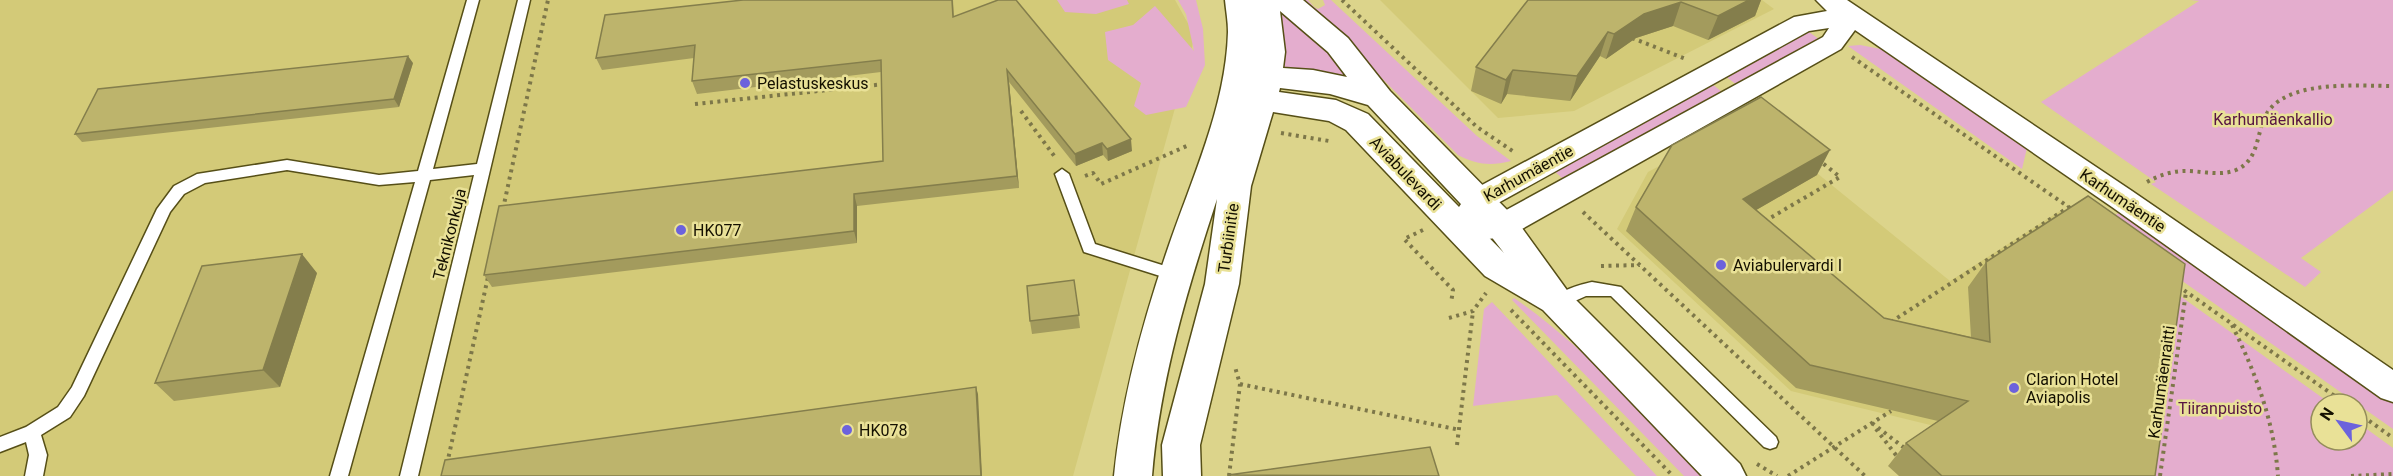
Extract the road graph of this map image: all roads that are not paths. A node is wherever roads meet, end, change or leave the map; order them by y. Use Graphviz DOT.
graph roads {
  1 [pos="473,0"];
  2 [pos="524,0"];
  3 [pos="1239,0"];
  4 [pos="1265,0"];
  5 [pos="1284,0"];
  6 [pos="1840,8"];
  7 [pos="1255,87"];
  8 [pos="1379,98"];
  9 [pos="483,169"];
  10 [pos="424,175"];
  11 [pos="1064,179"];
  12 [pos="1479,200"];
  13 [pos="1502,226"];
  14 [pos="1460,228"];
  15 [pos="1176,275"];
  16 [pos="1557,303"];
  17 [pos="2393,388"];
  18 [pos="32,432"];
  19 [pos="1770,442"];
  20 [pos="0,445"];
  21 [pos="34,476"];
  22 [pos="339,476"];
  23 [pos="409,476"];
  24 [pos="1133,476"];
  25 [pos="1182,476"];
  26 [pos="1727,476"];
  1 -- 10 [label="lane"];
  2 -- 9 [label="lane, Teknikonkuja"];
  3 -- 7 [label="street"];
  4 -- 7 [label="street, Turbiinitie"];
  5 -- 8 [label="street, Aviabulevardi"];
  6 -- 12 [label="street, Karhumäentie"];
  6 -- 13 [label="street, Karhumäentie"];
  6 -- 17 [label="street, Karhumäentie"];
  7 -- 8 [label="street, Aviabulevardi"];
  7 -- 14 [label="street, Aviabulevardi"];
  7 -- 15 [label="street, Turbiinitie"];
  7 -- 25 [label="street, Turbiinitie"];
  8 -- 12 [label="street, Aviabulevardi"];
  9 -- 10 [label="lane"];
  9 -- 23 [label="lane, Teknikonkuja"];
  10 -- 18 [label="lane"];
  10 -- 22 [label="lane"];
  11 -- 15 [label="lane"];
  12 -- 13 [label="street, Aviabulevardi"];
  12 -- 14 [label="street, Karhumäentie"];
  13 -- 14 [label="street, Karhumäentie"];
  13 -- 16 [label="street, Aviabulevardi"];
  14 -- 16 [label="street, Aviabulevardi"];
  15 -- 24 [label="street, Turbiinitie"];
  16 -- 19 [label="lane"];
  16 -- 26 [label="street, Aviabulevardi"];
  18 -- 20 [label="lane"];
  18 -- 21 [label="lane"];
}
